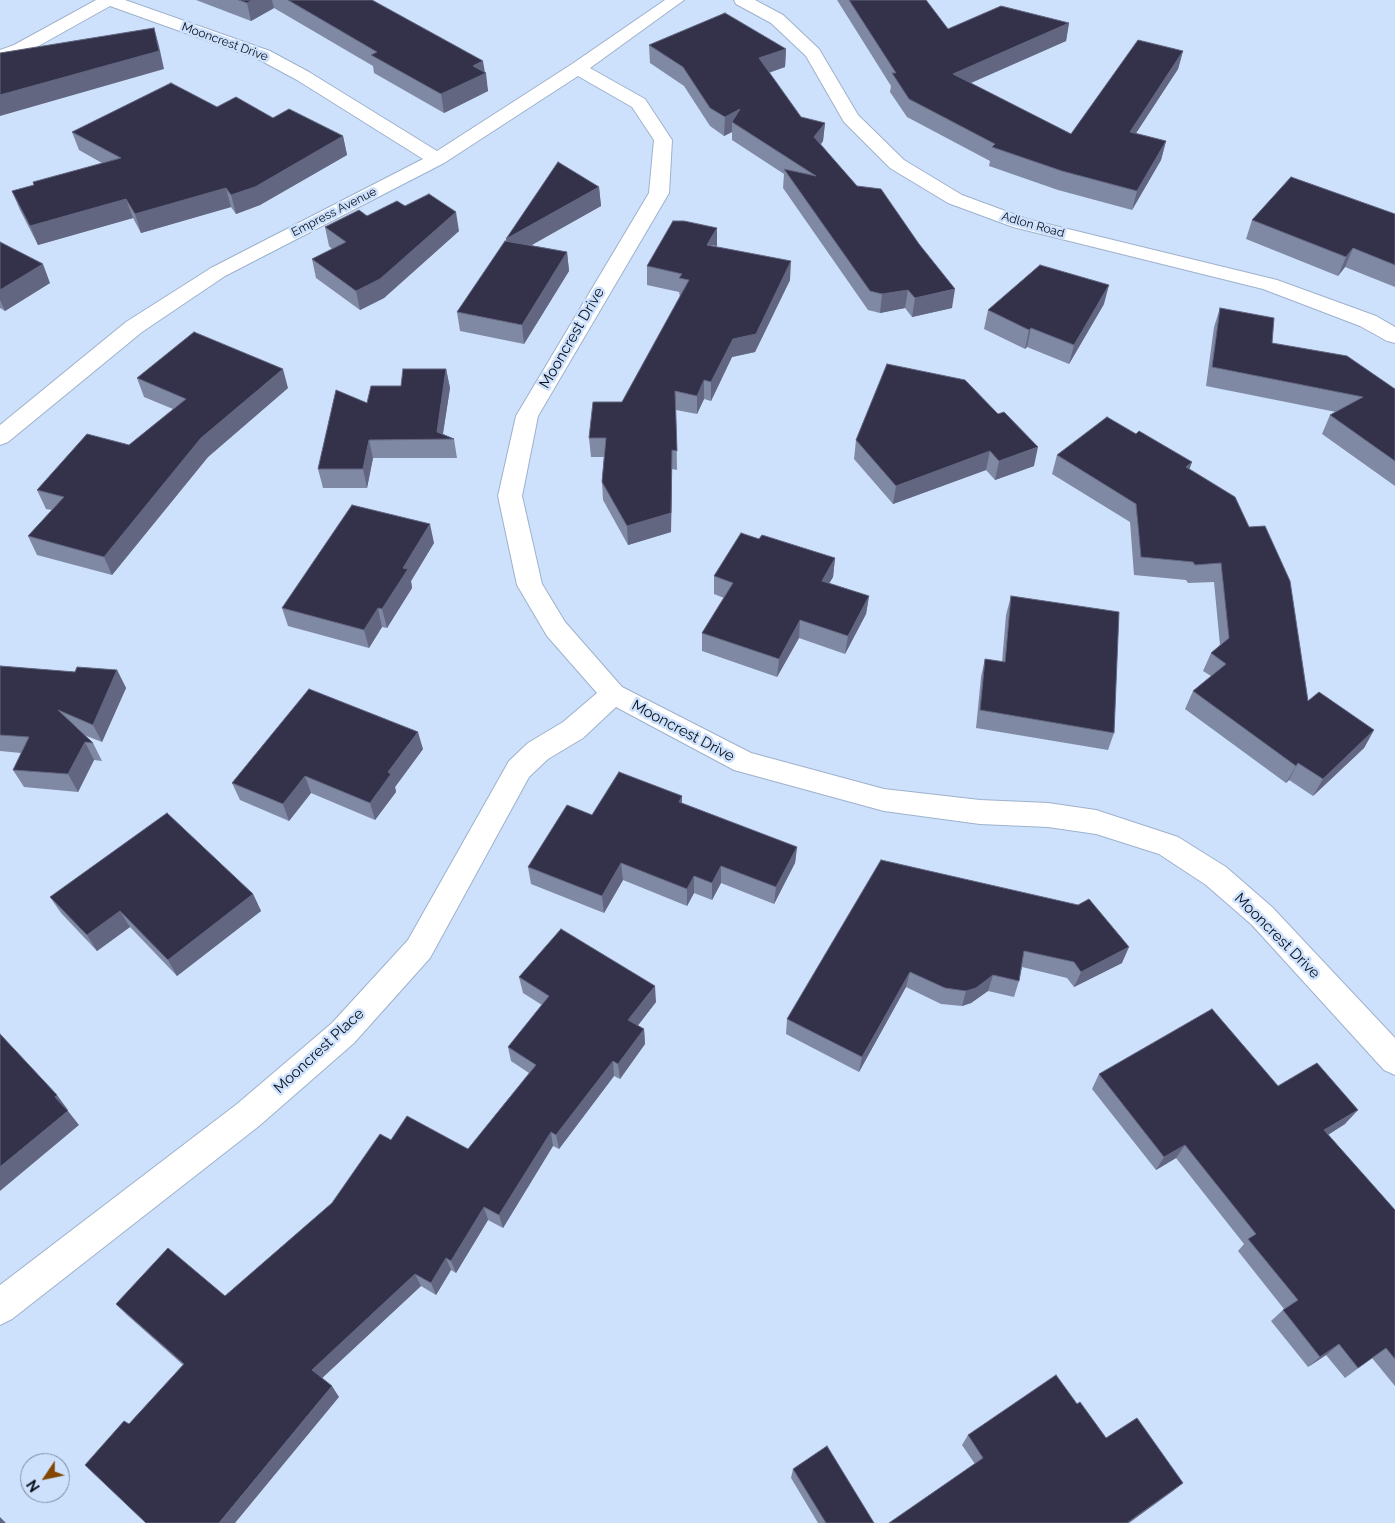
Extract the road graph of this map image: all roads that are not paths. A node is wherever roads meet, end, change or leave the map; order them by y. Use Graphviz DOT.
graph roads {
  1 [pos="109,0"];
  2 [pos="676,0"];
  3 [pos="742,0"];
  4 [pos="0,56"];
  5 [pos="578,68"];
  6 [pos="437,159"];
  7 [pos="1395,336"];
  8 [pos="0,437"];
  9 [pos="613,694"];
  10 [pos="1395,1060"];
  11 [pos="0,1306"];
  1 -- 4 [label="street"];
  1 -- 6 [label="street, Mooncrest Drive"];
  2 -- 5 [label="street, Empress Avenue"];
  3 -- 7 [label="street, Adlon Road"];
  5 -- 6 [label="street, Empress Avenue"];
  5 -- 9 [label="street, Mooncrest Drive"];
  6 -- 8 [label="street, Empress Avenue"];
  9 -- 10 [label="street, Mooncrest Drive"];
  9 -- 11 [label="street, Mooncrest Place"];
}
